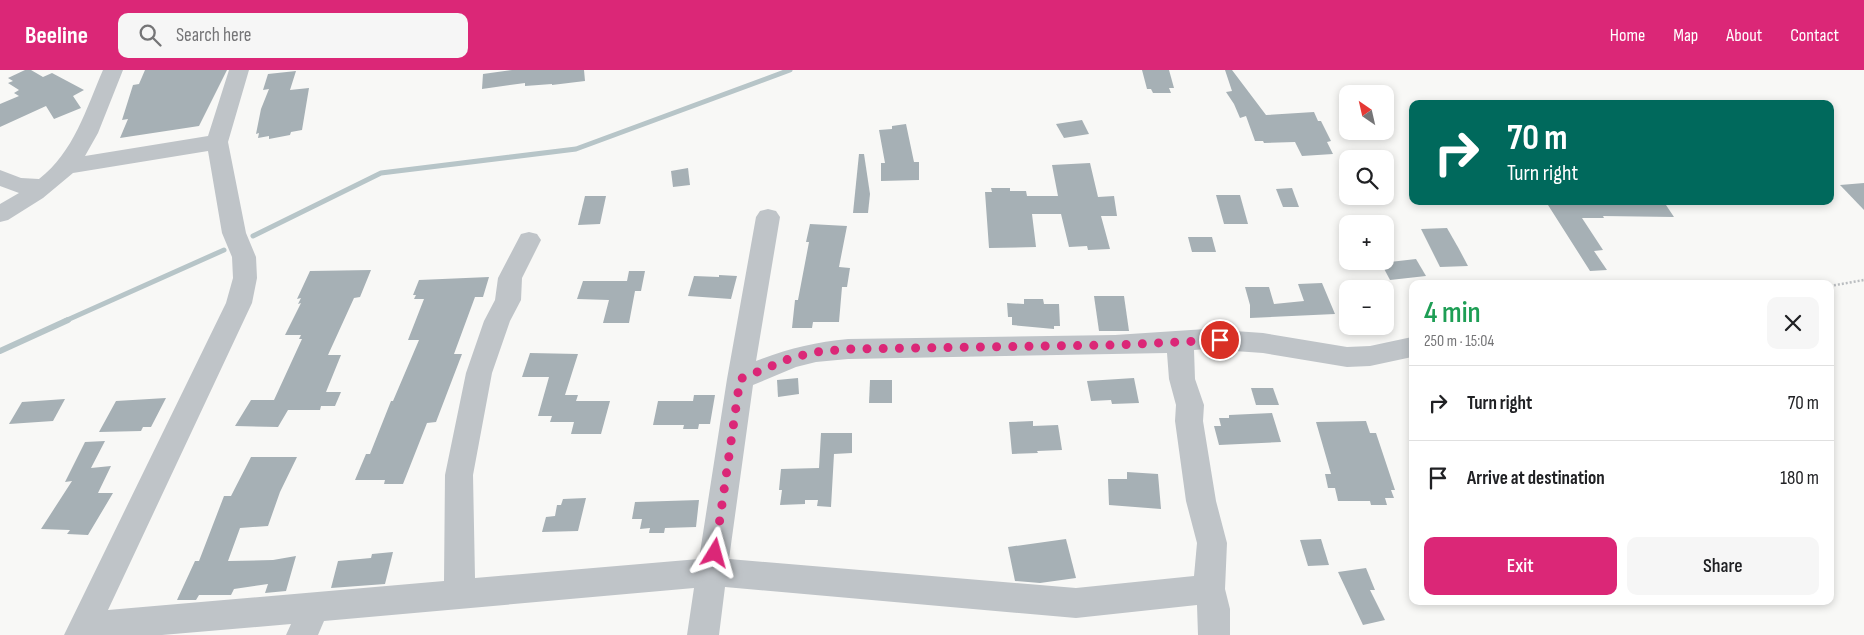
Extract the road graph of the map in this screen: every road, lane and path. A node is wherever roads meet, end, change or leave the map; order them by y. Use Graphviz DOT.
graph roads {
  1 [pos="112,70"];
  2 [pos="239,70"];
  3 [pos="217,142"];
  4 [pos="66,167"];
  5 [pos="0,178"];
  6 [pos="42,187"];
  7 [pos="0,214"];
  8 [pos="768,217"];
  9 [pos="529,240"];
  10 [pos="1864,280"];
  11 [pos="1834,285"];
  12 [pos="1180,342"];
  13 [pos="1409,348"];
  14 [pos="740,379"];
  15 [pos="712,572"];
  16 [pos="1209,589"];
  17 [pos="460,594"];
  18 [pos="314,606"];
  19 [pos="81,631"];
  20 [pos="302,635"];
  21 [pos="703,635"];
  22 [pos="1214,635"];
  1 -- 4 [label="street"];
  2 -- 3 [label="street"];
  3 -- 4 [label="street"];
  3 -- 19 [label="street"];
  4 -- 6 [label="street"];
  5 -- 6 [label="street"];
  6 -- 7 [label="street"];
  8 -- 14 [label="street"];
  9 -- 17 [label="street"];
  10 -- 11 [label="path"];
  12 -- 13 [label="street"];
  12 -- 14 [label="street"];
  12 -- 16 [label="street"];
  14 -- 15 [label="street"];
  15 -- 16 [label="street"];
  15 -- 17 [label="street"];
  15 -- 21 [label="street"];
  16 -- 22 [label="street"];
  17 -- 18 [label="street"];
  18 -- 19 [label="street"];
  18 -- 20 [label="street"];
}
